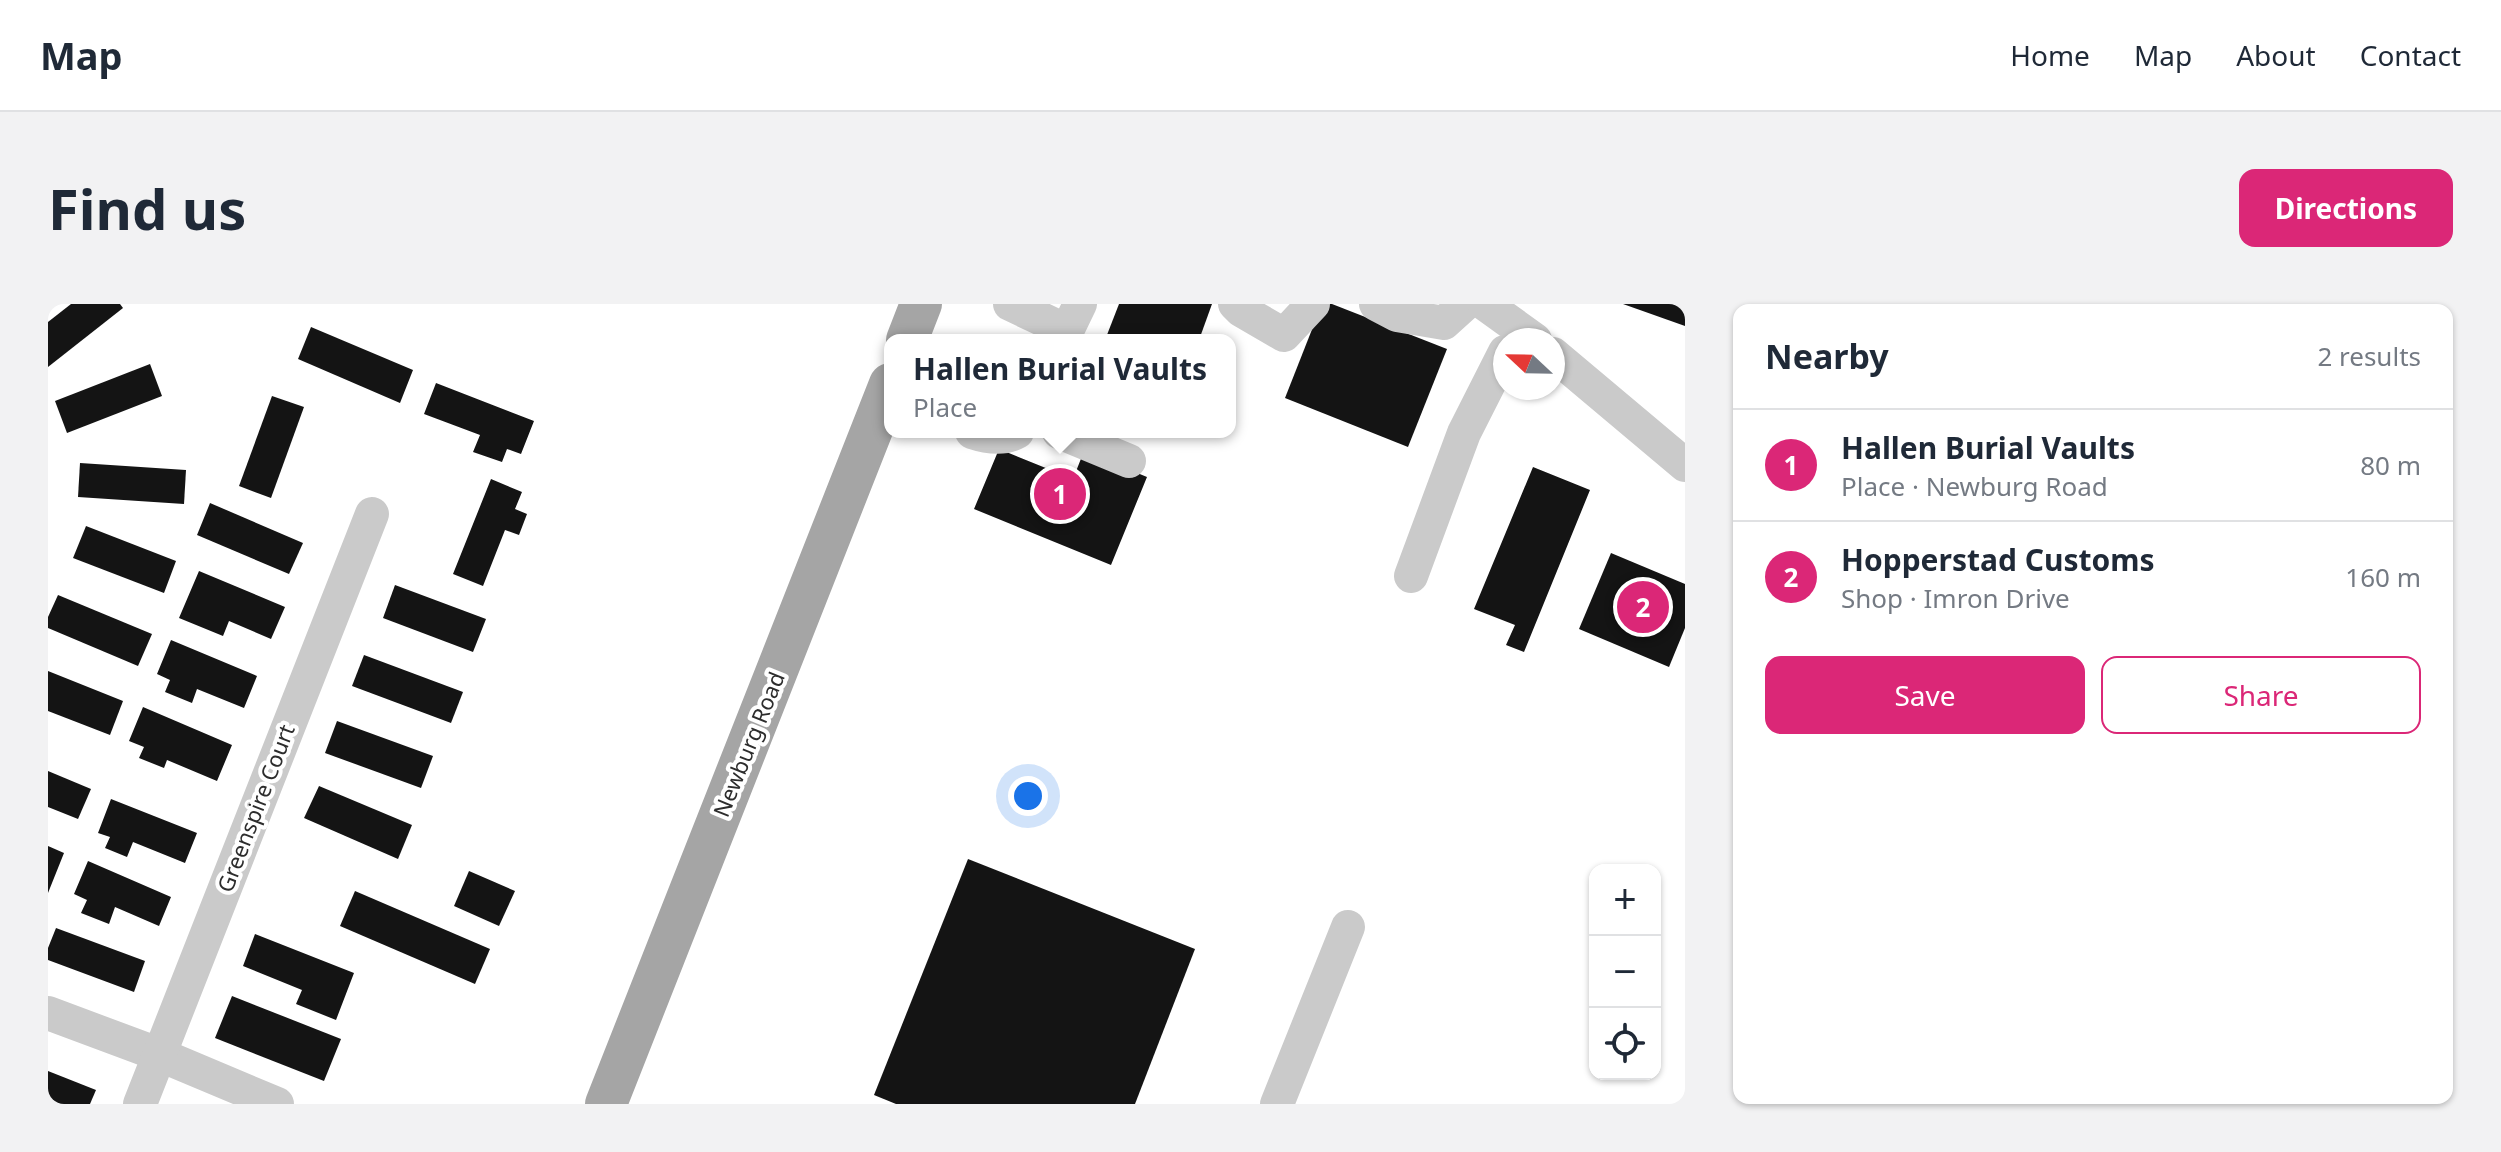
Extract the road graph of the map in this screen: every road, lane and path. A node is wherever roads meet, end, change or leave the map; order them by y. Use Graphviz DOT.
graph roads {
  1 [pos="921,304"];
  2 [pos="1010,304"];
  3 [pos="1080,304"];
  4 [pos="1235,304"];
  5 [pos="1313,304"];
  6 [pos="1376,304"];
  7 [pos="1465,304"];
  8 [pos="1485,304"];
  9 [pos="1513,328"];
  10 [pos="909,334"];
  11 [pos="1565,364"];
  12 [pos="1493,380"];
  13 [pos="884,406"];
  14 [pos="1073,438"];
  15 [pos="1129,461"];
  16 [pos="1685,465"];
  17 [pos="372,514"];
  18 [pos="1411,576"];
  19 [pos="1348,927"];
  20 [pos="48,1013"];
  21 [pos="158,1054"];
  22 [pos="140,1104"];
  23 [pos="277,1104"];
  24 [pos="606,1104"];
  25 [pos="1277,1104"];
  1 -- 10 [label="main road"];
  2 -- 3 [label="street"];
  4 -- 5 [label="street"];
  6 -- 7 [label="street"];
  8 -- 9 [label="street"];
  11 -- 16 [label="street"];
  12 -- 18 [label="street"];
  13 -- 24 [label="main road, Newburg Road"];
  14 -- 15 [label="street"];
  17 -- 21 [label="street, Greenspire Court"];
  19 -- 25 [label="street"];
  20 -- 21 [label="street"];
  21 -- 22 [label="street, Greenspire Court"];
  21 -- 23 [label="street"];
}
